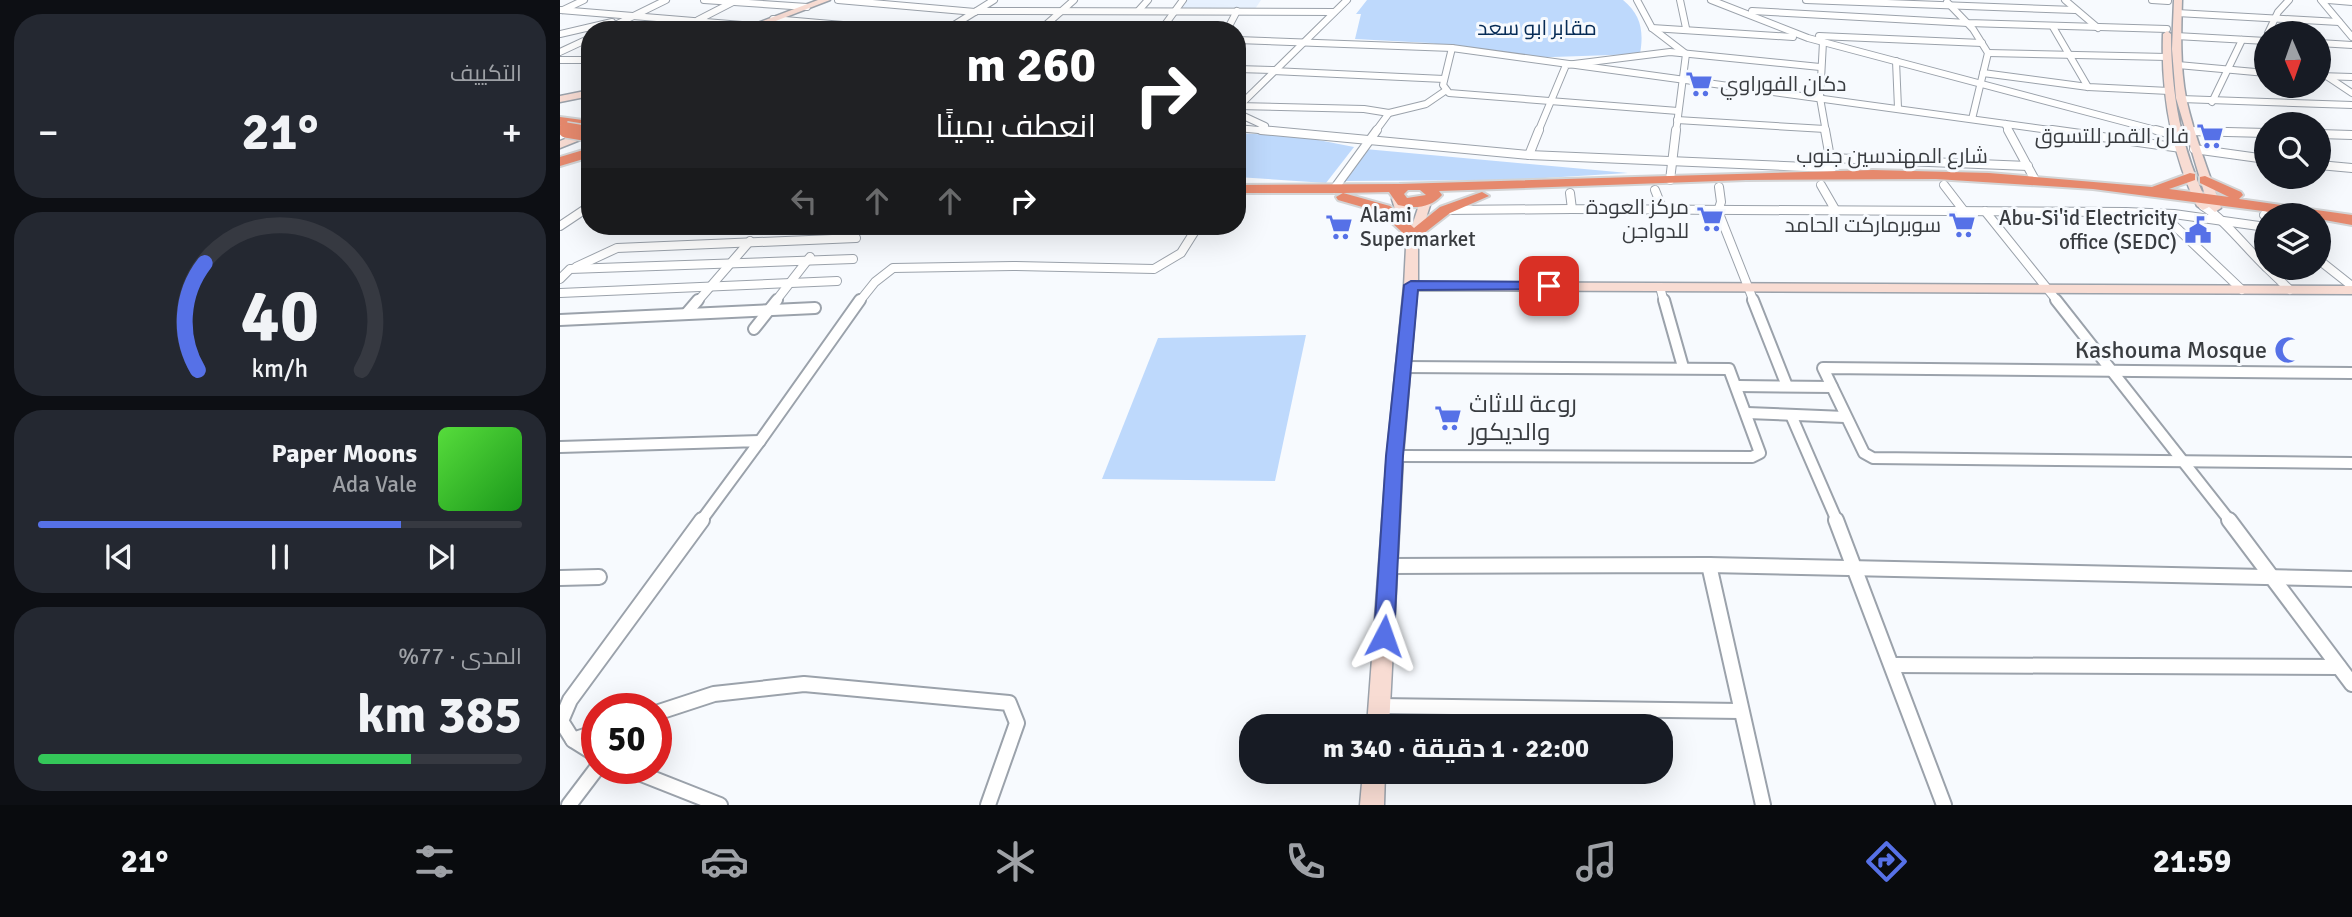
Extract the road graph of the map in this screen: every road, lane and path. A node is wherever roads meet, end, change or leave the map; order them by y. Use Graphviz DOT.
graph roads {
  1 [pos="584,0"];
  2 [pos="666,0"];
  3 [pos="704,0"];
  4 [pos="826,0"];
  5 [pos="838,0"];
  6 [pos="994,0"];
  7 [pos="1074,0"];
  8 [pos="1149,0"];
  9 [pos="1183,0"];
  10 [pos="1265,0"];
  11 [pos="1347,0"];
  12 [pos="1637,0"];
  13 [pos="1680,0"];
  14 [pos="1711,0"];
  15 [pos="1725,0"];
  16 [pos="1806,0"];
  17 [pos="2065,0"];
  18 [pos="2152,0"];
  19 [pos="2168,0"];
  20 [pos="2178,0"];
  21 [pos="2289,0"];
  22 [pos="2320,0"];
  23 [pos="2328,0"];
  24 [pos="735,1"];
  25 [pos="1947,2"];
  26 [pos="2352,2"];
  27 [pos="807,7"];
  28 [pos="2075,9"];
  29 [pos="561,10"];
  30 [pos="1063,10"];
  31 [pos="1139,10"];
  32 [pos="1176,10"];
  33 [pos="1237,11"];
  34 [pos="1260,11"];
  35 [pos="1752,11"];
  36 [pos="976,12"];
  37 [pos="1334,12"];
  38 [pos="2177,13"];
  39 [pos="628,17"];
  40 [pos="2276,18"];
  41 [pos="773,19"];
  42 [pos="698,20"];
  43 [pos="614,21"];
  44 [pos="621,21"];
  45 [pos="707,21"];
  46 [pos="768,21"];
  47 [pos="796,21"];
  48 [pos="961,21"];
  49 [pos="1050,21"];
  50 [pos="1168,21"];
  51 [pos="1232,21"];
  52 [pos="2274,21"];
  53 [pos="2339,22"];
  54 [pos="1968,23"];
  55 [pos="2053,27"];
  56 [pos="1686,28"];
  57 [pos="2098,28"];
  58 [pos="1652,29"];
  59 [pos="581,30"];
  60 [pos="2172,32"];
  61 [pos="560,36"];
  62 [pos="1811,37"];
  63 [pos="2352,37"];
  64 [pos="2254,38"];
  65 [pos="581,39"];
  66 [pos="1246,40"];
  67 [pos="2242,40"];
  68 [pos="1823,42"];
  69 [pos="581,43"];
  70 [pos="1301,43"];
  71 [pos="1982,43"];
  72 [pos="2331,44"];
  73 [pos="2352,45"];
  74 [pos="1452,48"];
  75 [pos="560,52"];
  76 [pos="1988,53"];
  77 [pos="1686,54"];
  78 [pos="2072,55"];
  79 [pos="2167,57"];
  80 [pos="560,60"];
  81 [pos="581,60"];
  82 [pos="1896,61"];
  83 [pos="1566,65"];
  84 [pos="2178,65"];
  85 [pos="1820,67"];
  86 [pos="1246,70"];
  87 [pos="1273,71"];
  88 [pos="2228,71"];
  89 [pos="2254,72"];
  90 [pos="1953,75"];
  91 [pos="2331,76"];
  92 [pos="2352,77"];
  93 [pos="1444,79"];
  94 [pos="1981,79"];
  95 [pos="1683,81"];
  96 [pos="2331,81"];
  97 [pos="2088,87"];
  98 [pos="1445,91"];
  99 [pos="2169,91"];
  100 [pos="2352,93"];
  101 [pos="581,95"];
  102 [pos="1820,98"];
  103 [pos="560,99"];
  104 [pos="2181,99"];
  105 [pos="1246,100"];
  106 [pos="1549,102"];
  107 [pos="2212,102"];
  108 [pos="2352,105"];
  109 [pos="1246,108"];
  110 [pos="1898,108"];
  111 [pos="1678,111"];
  112 [pos="1246,113"];
  113 [pos="1389,113"];
  114 [pos="1972,119"];
  115 [pos="1677,120"];
  116 [pos="2005,124"];
  117 [pos="581,129"];
  118 [pos="1246,129"];
  119 [pos="1825,129"];
  120 [pos="561,130"];
  121 [pos="1278,131"];
  122 [pos="2189,131"];
  123 [pos="581,133"];
  124 [pos="2177,133"];
  125 [pos="2254,133"];
  126 [pos="2331,135"];
  127 [pos="2351,136"];
  128 [pos="1368,139"];
  129 [pos="560,145"];
  130 [pos="2181,148"];
  131 [pos="2194,149"];
  132 [pos="581,155"];
  133 [pos="1529,155"];
  134 [pos="2254,157"];
  135 [pos="1830,158"];
  136 [pos="560,162"];
  137 [pos="1673,162"];
  138 [pos="2028,166"];
  139 [pos="2331,166"];
  140 [pos="2352,169"];
  141 [pos="1834,172"];
  142 [pos="2198,178"];
  143 [pos="1670,180"];
  144 [pos="2035,180"];
  145 [pos="1788,181"];
  146 [pos="1246,182"];
  147 [pos="1821,185"];
  148 [pos="1944,185"];
  149 [pos="1719,187"];
  150 [pos="1246,189"];
  151 [pos="1312,189"];
  152 [pos="1655,190"];
  153 [pos="2153,190"];
  154 [pos="1339,193"];
  155 [pos="1570,193"];
  156 [pos="1398,195"];
  157 [pos="1428,196"];
  158 [pos="1246,197"];
  159 [pos="1482,197"];
  160 [pos="2210,206"];
  161 [pos="1572,209"];
  162 [pos="2254,209"];
  163 [pos="1446,210"];
  164 [pos="1663,210"];
  165 [pos="1718,211"];
  166 [pos="1836,211"];
  167 [pos="1964,211"];
  168 [pos="1985,211"];
  169 [pos="581,212"];
  170 [pos="2161,213"];
  171 [pos="2254,214"];
  172 [pos="2331,219"];
  173 [pos="2352,220"];
  174 [pos="2331,225"];
  175 [pos="560,226"];
  176 [pos="2352,228"];
  177 [pos="1193,235"];
  178 [pos="1413,237"];
  179 [pos="856,238"];
  180 [pos="750,241"];
  181 [pos="2254,254"];
  182 [pos="809,258"];
  183 [pos="853,259"];
  184 [pos="726,265"];
  185 [pos="570,269"];
  186 [pos="2331,272"];
  187 [pos="560,279"];
  188 [pos="2281,280"];
  189 [pos="837,281"];
  190 [pos="789,284"];
  191 [pos="1411,285"];
  192 [pos="1660,287"];
  193 [pos="710,288"];
  194 [pos="1750,288"];
  195 [pos="2047,290"];
  196 [pos="2242,290"];
  197 [pos="2290,290"];
  198 [pos="2350,290"];
  199 [pos="560,293"];
  200 [pos="815,308"];
  201 [pos="769,310"];
  202 [pos="686,314"];
  203 [pos="560,320"];
  204 [pos="754,330"];
  205 [pos="1402,367"];
  206 [pos="1682,367"];
  207 [pos="2111,370"];
  208 [pos="2352,373"];
  209 [pos="1738,386"];
  210 [pos="1787,386"];
  211 [pos="1832,387"];
  212 [pos="1747,413"];
  213 [pos="1791,415"];
  214 [pos="1845,417"];
  215 [pos="760,441"];
  216 [pos="560,447"];
  217 [pos="1395,456"];
  218 [pos="2185,461"];
  219 [pos="2352,463"];
  220 [pos="1709,565"];
  221 [pos="1389,566"];
  222 [pos="1854,569"];
  223 [pos="599,577"];
  224 [pos="560,578"];
  225 [pos="2272,578"];
  226 [pos="2352,579"];
  227 [pos="1893,665"];
  228 [pos="2339,667"];
  229 [pos="2352,684"];
  230 [pos="1379,706"];
  231 [pos="672,708"];
  232 [pos="1740,711"];
  233 [pos="1379,714"];
  234 [pos="581,737"];
  235 [pos="573,740"];
  236 [pos="581,745"];
  237 [pos="585,784"];
  238 [pos="667,784"];
  239 [pos="1373,784"];
  240 [pos="569,805"];
  241 [pos="720,805"];
  242 [pos="988,805"];
  243 [pos="1372,805"];
  244 [pos="1763,805"];
  245 [pos="1944,805"];
  1 -- 29 [label="street"];
  2 -- 39 [label="street"];
  3 -- 24 [label="street"];
  4 -- 27 [label="main road"];
  5 -- 36 [label="street"];
  6 -- 36 [label="street"];
  7 -- 30 [label="street"];
  8 -- 31 [label="street"];
  9 -- 32 [label="street"];
  10 -- 34 [label="street"];
  11 -- 37 [label="street"];
  12 -- 58 [label="street"];
  13 -- 56 [label="street"];
  14 -- 62 [label="street"];
  15 -- 35 [label="street"];
  16 -- 25 [label="street"];
  17 -- 28 [label="street"];
  18 -- 19 [label="street"];
  19 -- 60 [label="main road"];
  20 -- 38 [label="main road"];
  21 -- 40 [label="street"];
  22 -- 53 [label="street"];
  23 -- 26 [label="street"];
  24 -- 27 [label="street"];
  24 -- 42 [label="street"];
  25 -- 28 [label="street"];
  25 -- 54 [label="street"];
  27 -- 41 [label="main road"];
  28 -- 57 [label="street"];
  29 -- 39 [label="street"];
  30 -- 31 [label="street"];
  30 -- 36 [label="street"];
  30 -- 49 [label="street"];
  31 -- 32 [label="street"];
  32 -- 33 [label="street"];
  32 -- 50 [label="street"];
  33 -- 34 [label="street"];
  33 -- 51 [label="street"];
  34 -- 37 [label="street"];
  35 -- 54 [label="street"];
  35 -- 62 [label="street"];
  36 -- 48 [label="street"];
  37 -- 70 [label="street"];
  38 -- 40 [label="street"];
  38 -- 60 [label="main road"];
  39 -- 42 [label="street"];
  39 -- 43 [label="street"];
  39 -- 44 [label="street"];
  40 -- 52 [label="street"];
  40 -- 53 [label="street"];
  41 -- 46 [label="main road"];
  41 -- 47 [label="street"];
  42 -- 45 [label="street"];
  53 -- 63 [label="street"];
  54 -- 55 [label="street"];
  54 -- 71 [label="street"];
  55 -- 57 [label="street"];
  55 -- 78 [label="street"];
  56 -- 58 [label="street"];
  56 -- 62 [label="street"];
  57 -- 60 [label="street"];
  58 -- 77 [label="street"];
  59 -- 61 [label="street"];
  60 -- 67 [label="street"];
  60 -- 79 [label="main road"];
  60 -- 84 [label="main road"];
  61 -- 65 [label="street"];
  62 -- 68 [label="street"];
  62 -- 71 [label="street"];
  62 -- 90 [label="street"];
  64 -- 67 [label="street"];
  66 -- 70 [label="street"];
  67 -- 88 [label="street"];
  68 -- 82 [label="street"];
  68 -- 85 [label="street"];
  69 -- 75 [label="street"];
  70 -- 74 [label="street"];
  70 -- 87 [label="street"];
  71 -- 76 [label="street"];
  72 -- 73 [label="street"];
  74 -- 83 [label="street"];
  74 -- 93 [label="street"];
  76 -- 78 [label="street"];
  76 -- 94 [label="street"];
  77 -- 83 [label="street"];
  77 -- 85 [label="street"];
  77 -- 95 [label="street"];
  78 -- 79 [label="street"];
  78 -- 97 [label="street"];
  79 -- 99 [label="main road"];
  80 -- 81 [label="street"];
  82 -- 90 [label="street"];
  82 -- 110 [label="street"];
  83 -- 95 [label="street"];
  83 -- 106 [label="street"];
  84 -- 88 [label="street"];
  84 -- 104 [label="main road"];
  85 -- 102 [label="street"];
  86 -- 87 [label="street"];
  87 -- 93 [label="street"];
  87 -- 105 [label="street"];
  88 -- 89 [label="street"];
  88 -- 107 [label="street"];
  90 -- 94 [label="street"];
  91 -- 92 [label="street"];
  93 -- 98 [label="street"];
  94 -- 97 [label="street"];
  94 -- 114 [label="street"];
  94 -- 124 [label="street"];
  95 -- 102 [label="street"];
  95 -- 111 [label="street"];
  96 -- 100 [label="street"];
  97 -- 99 [label="street"];
  98 -- 106 [label="street"];
  98 -- 113 [label="street"];
  99 -- 124 [label="main road"];
  101 -- 103 [label="main road"];
  102 -- 110 [label="street"];
  102 -- 119 [label="street"];
  104 -- 107 [label="street"];
  104 -- 122 [label="main road"];
  106 -- 111 [label="street"];
  106 -- 133 [label="street"];
  107 -- 108 [label="street"];
  109 -- 113 [label="street"];
  110 -- 114 [label="street"];
  111 -- 115 [label="street"];
  112 -- 121 [label="street"];
  113 -- 128 [label="street"];
  114 -- 116 [label="street"];
  115 -- 119 [label="street"];
  115 -- 137 [label="street"];
  116 -- 130 [label="street"];
  116 -- 138 [label="street"];
  117 -- 120 [label="highway, bridge"];
  118 -- 121 [label="street"];
  119 -- 135 [label="street"];
  121 -- 128 [label="street"];
  122 -- 125 [label="street"];
  122 -- 131 [label="main road"];
  123 -- 129 [label="main road"];
  124 -- 130 [label="main road"];
  126 -- 127 [label="street"];
  128 -- 133 [label="street"];
  128 -- 154 [label="street"];
  130 -- 142 [label="main road"];
  131 -- 134 [label="street"];
  131 -- 142 [label="main road"];
  132 -- 136 [label="highway"];
  133 -- 137 [label="street"];
  135 -- 138 [label="street"];
  135 -- 141 [label="street"];
  137 -- 141 [label="street"];
  137 -- 143 [label="street"];
  138 -- 144 [label="street"];
  139 -- 140 [label="street"];
  141 -- 144 [label="highway, شارع المهندسين جنوب"];
  141 -- 145 [label="highway, شارع المهندسين جنوب"];
  142 -- 153 [label="highway"];
  142 -- 160 [label="main road"];
  142 -- 162 [label="highway"];
  143 -- 145 [label="highway, شارع المهندسين جنوب"];
  143 -- 157 [label="highway, شارع المهندسين جنوب"];
  144 -- 153 [label="highway, شارع المهندسين جنوب"];
  145 -- 147 [label="highway, شارع المهندسين جنوب"];
  145 -- 149 [label="highway, شارع المهندسين جنوب"];
  146 -- 151 [label="highway"];
  147 -- 148 [label="highway, شارع المهندسين جنوب"];
  147 -- 166 [label="street"];
  148 -- 160 [label="highway, شارع المهندسين جنوب"];
  148 -- 167 [label="street"];
  149 -- 152 [label="highway, شارع المهندسين جنوب"];
  149 -- 165 [label="street"];
  150 -- 151 [label="highway"];
  151 -- 154 [label="highway"];
  152 -- 155 [label="highway, شارع المهندسين جنوب"];
  152 -- 164 [label="street"];
  153 -- 160 [label="highway, شارع المهندسين جنوب"];
  154 -- 156 [label="highway"];
  154 -- 158 [label="highway"];
  154 -- 178 [label="highway"];
  155 -- 159 [label="highway, شارع المهندسين جنوب"];
  155 -- 161 [label="street"];
  156 -- 157 [label="highway"];
  156 -- 178 [label="main road"];
  157 -- 159 [label="highway, شارع المهندسين جنوب"];
  157 -- 178 [label="main road"];
  159 -- 163 [label="highway"];
  160 -- 170 [label="street"];
  160 -- 171 [label="highway, شارع المهندسين جنوب"];
  160 -- 181 [label="street"];
  161 -- 163 [label="street"];
  161 -- 164 [label="street"];
  163 -- 178 [label="highway"];
  164 -- 165 [label="street"];
  165 -- 166 [label="street"];
  165 -- 194 [label="street"];
  166 -- 167 [label="street"];
  167 -- 168 [label="street"];
  168 -- 170 [label="street"];
  168 -- 195 [label="street"];
  169 -- 175 [label="street"];
  170 -- 196 [label="street"];
  172 -- 173 [label="highway, شارع المهندسين جنوب"];
  174 -- 176 [label="highway"];
  177 -- 215 [label="street"];
  178 -- 191 [label="main road"];
  179 -- 180 [label="street"];
  180 -- 184 [label="street"];
  180 -- 185 [label="street"];
  182 -- 183 [label="street"];
  182 -- 184 [label="street"];
  182 -- 190 [label="street"];
  184 -- 185 [label="street"];
  184 -- 193 [label="street"];
  185 -- 187 [label="street"];
  186 -- 198 [label="street"];
  188 -- 197 [label="street"];
  189 -- 190 [label="street"];
  190 -- 193 [label="street"];
  190 -- 201 [label="street"];
  191 -- 192 [label="main road"];
  191 -- 205 [label="main road"];
  192 -- 194 [label="main road"];
  192 -- 206 [label="street"];
  193 -- 199 [label="street"];
  193 -- 202 [label="street"];
  194 -- 195 [label="main road"];
  194 -- 210 [label="street"];
  195 -- 196 [label="main road"];
  195 -- 207 [label="street"];
  196 -- 197 [label="main road"];
  197 -- 198 [label="main road"];
  200 -- 201 [label="street"];
  201 -- 202 [label="street"];
  201 -- 204 [label="street"];
  202 -- 203 [label="street"];
  205 -- 206 [label="street"];
  205 -- 217 [label="main road"];
  206 -- 209 [label="street"];
  207 -- 208 [label="street"];
  207 -- 211 [label="street"];
  207 -- 218 [label="street"];
  209 -- 210 [label="street"];
  209 -- 212 [label="street"];
  210 -- 211 [label="street"];
  211 -- 214 [label="street"];
  212 -- 213 [label="street"];
  212 -- 217 [label="street"];
  213 -- 214 [label="street"];
  213 -- 222 [label="street"];
  214 -- 218 [label="street"];
  215 -- 216 [label="street"];
  215 -- 235 [label="street"];
  217 -- 221 [label="main road"];
  218 -- 219 [label="street"];
  218 -- 225 [label="street"];
  220 -- 221 [label="street"];
  220 -- 222 [label="street"];
  220 -- 232 [label="street"];
  221 -- 230 [label="main road"];
  222 -- 225 [label="street"];
  222 -- 227 [label="street"];
  223 -- 224 [label="street"];
  225 -- 226 [label="street"];
  225 -- 228 [label="street"];
  227 -- 228 [label="street"];
  227 -- 245 [label="street"];
  228 -- 229 [label="street"];
  230 -- 232 [label="street"];
  230 -- 233 [label="main road"];
  231 -- 242 [label="street"];
  232 -- 244 [label="street"];
  234 -- 235 [label="street"];
  235 -- 236 [label="street"];
  237 -- 240 [label="street"];
  238 -- 241 [label="street"];
  239 -- 243 [label="main road"];
}
